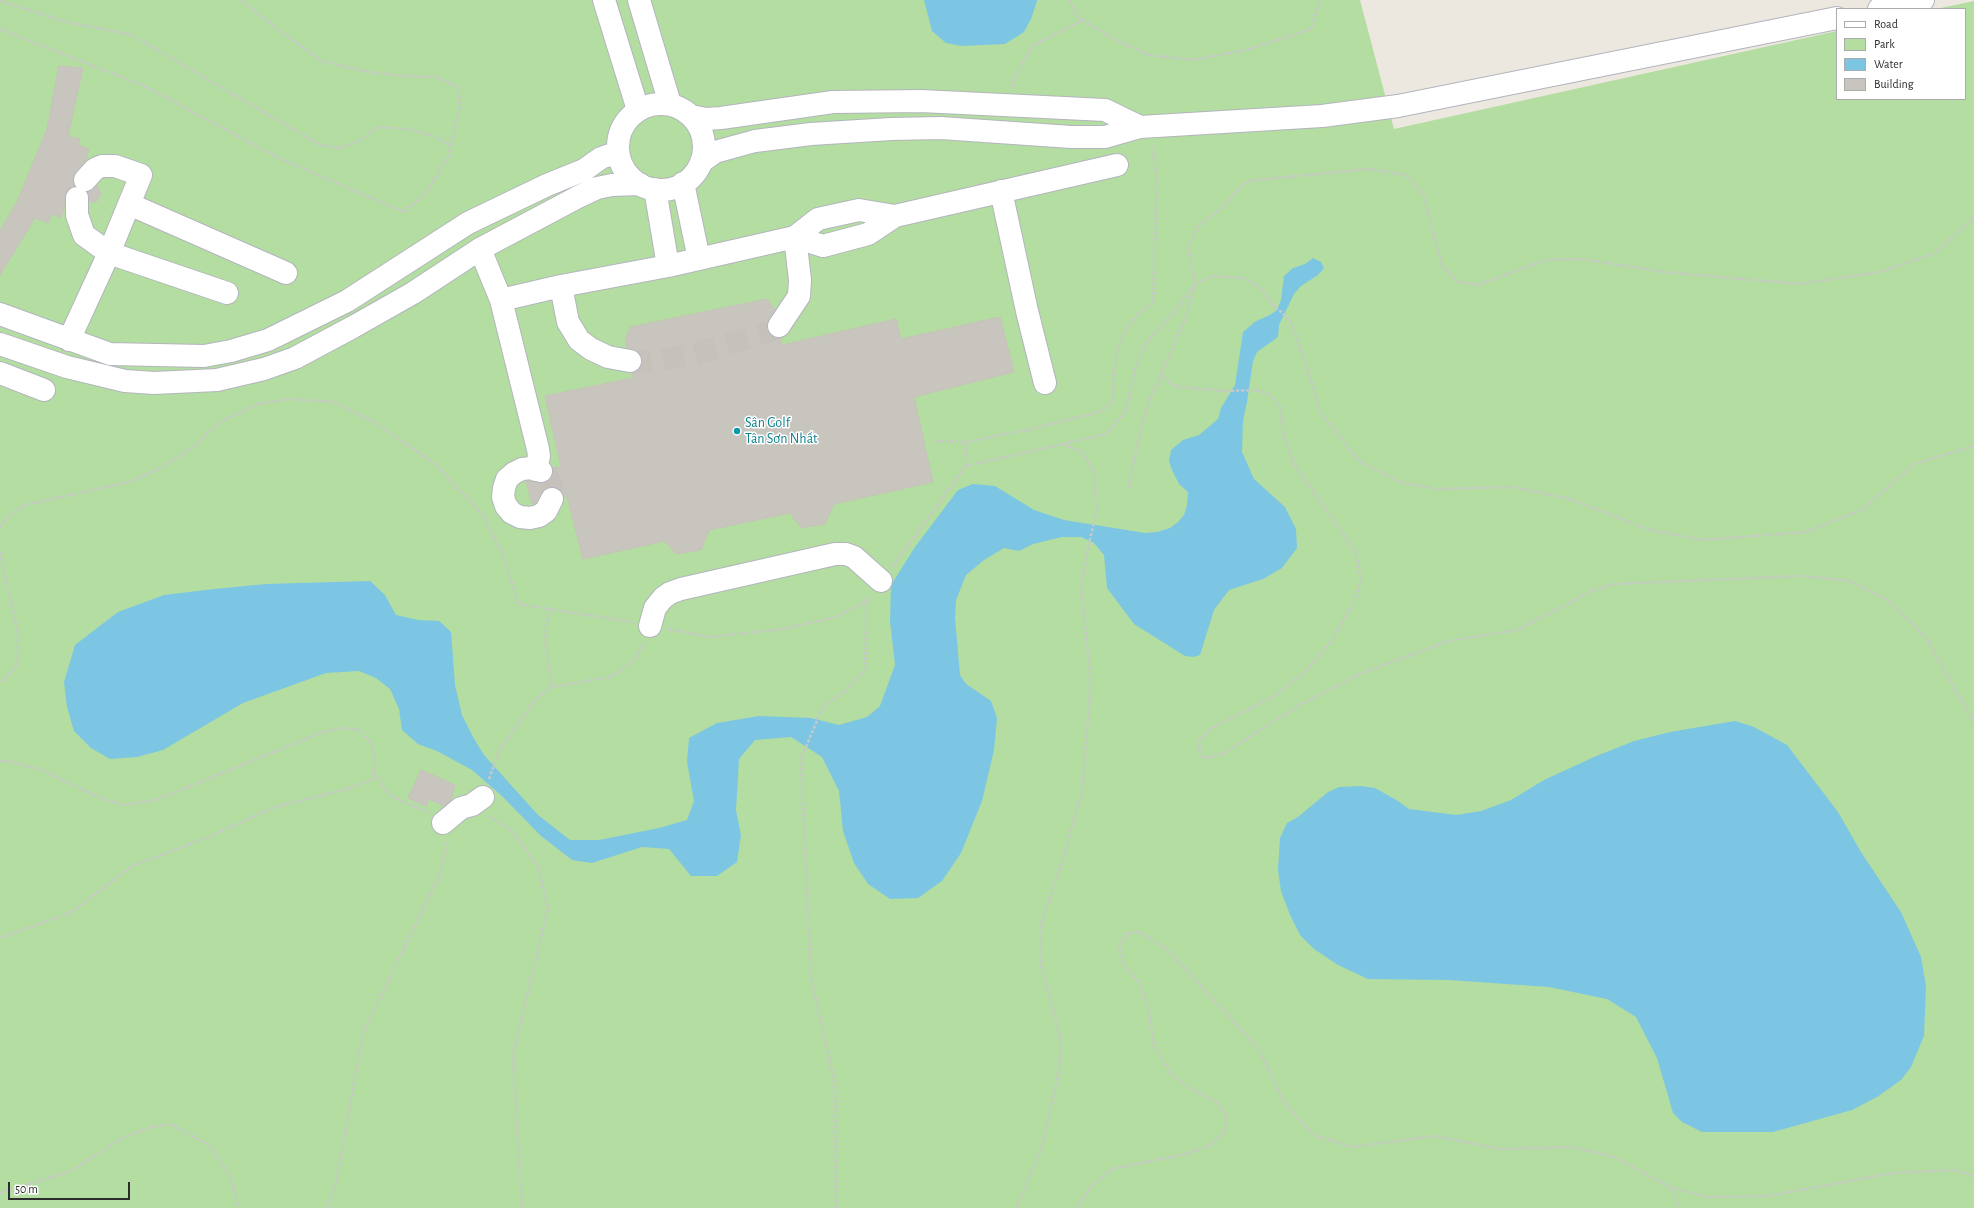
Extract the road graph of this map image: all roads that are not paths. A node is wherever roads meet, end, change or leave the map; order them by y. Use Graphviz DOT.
graph roads {
  1 [pos="604,0"];
  2 [pos="639,0"];
  3 [pos="1923,0"];
  4 [pos="1885,8"];
  5 [pos="1836,18"];
  6 [pos="956,102"];
  7 [pos="670,104"];
  8 [pos="638,110"];
  9 [pos="691,116"];
  10 [pos="1145,127"];
  11 [pos="956,130"];
  12 [pos="618,152"];
  13 [pos="701,162"];
  14 [pos="1117,165"];
  15 [pos="683,184"];
  16 [pos="647,187"];
  17 [pos="1001,191"];
  18 [pos="129,204"];
  19 [pos="795,238"];
  20 [pos="480,249"];
  21 [pos="109,253"];
  22 [pos="699,259"];
  23 [pos="403,265"];
  24 [pos="668,266"];
  25 [pos="286,273"];
  26 [pos="561,286"];
  27 [pos="419,288"];
  28 [pos="227,293"];
  29 [pos="501,300"];
  30 [pos="2,320"];
  31 [pos="779,326"];
  32 [pos="70,340"];
  33 [pos="0,344"];
  34 [pos="155,355"];
  35 [pos="630,361"];
  36 [pos="0,373"];
  37 [pos="154,383"];
  38 [pos="1045,384"];
  39 [pos="44,390"];
  40 [pos="552,499"];
  41 [pos="881,581"];
  42 [pos="649,632"];
  43 [pos="477,801"];
  44 [pos="443,823"];
  1 -- 8 [label="street"];
  2 -- 7 [label="street"];
  3 -- 4 [label="street"];
  5 -- 10 [label="street"];
  6 -- 9 [label="street"];
  6 -- 10 [label="street"];
  6 -- 11 [label="street"];
  7 -- 8 [label="street"];
  7 -- 9 [label="street"];
  8 -- 12 [label="street"];
  9 -- 13 [label="street"];
  10 -- 11 [label="street"];
  11 -- 13 [label="street"];
  12 -- 16 [label="street"];
  12 -- 23 [label="street"];
  13 -- 15 [label="street"];
  14 -- 17 [label="street"];
  15 -- 16 [label="street"];
  15 -- 22 [label="street"];
  16 -- 20 [label="street"];
  16 -- 24 [label="street"];
  17 -- 19 [label="street"];
  17 -- 38 [label="street"];
  18 -- 21 [label="street"];
  18 -- 21 [label="street"];
  18 -- 25 [label="street"];
  19 -- 22 [label="street"];
  19 -- 31 [label="street"];
  20 -- 27 [label="street"];
  20 -- 29 [label="street"];
  21 -- 28 [label="street"];
  21 -- 32 [label="street"];
  22 -- 24 [label="street"];
  23 -- 27 [label="street"];
  23 -- 34 [label="street"];
  24 -- 26 [label="street"];
  26 -- 29 [label="street"];
  26 -- 35 [label="street"];
  27 -- 37 [label="street"];
  29 -- 40 [label="street"];
  30 -- 32 [label="street"];
  32 -- 34 [label="street"];
  33 -- 37 [label="street"];
  34 -- 37 [label="street"];
  36 -- 39 [label="street"];
  41 -- 42 [label="street"];
  43 -- 44 [label="street"];
}
